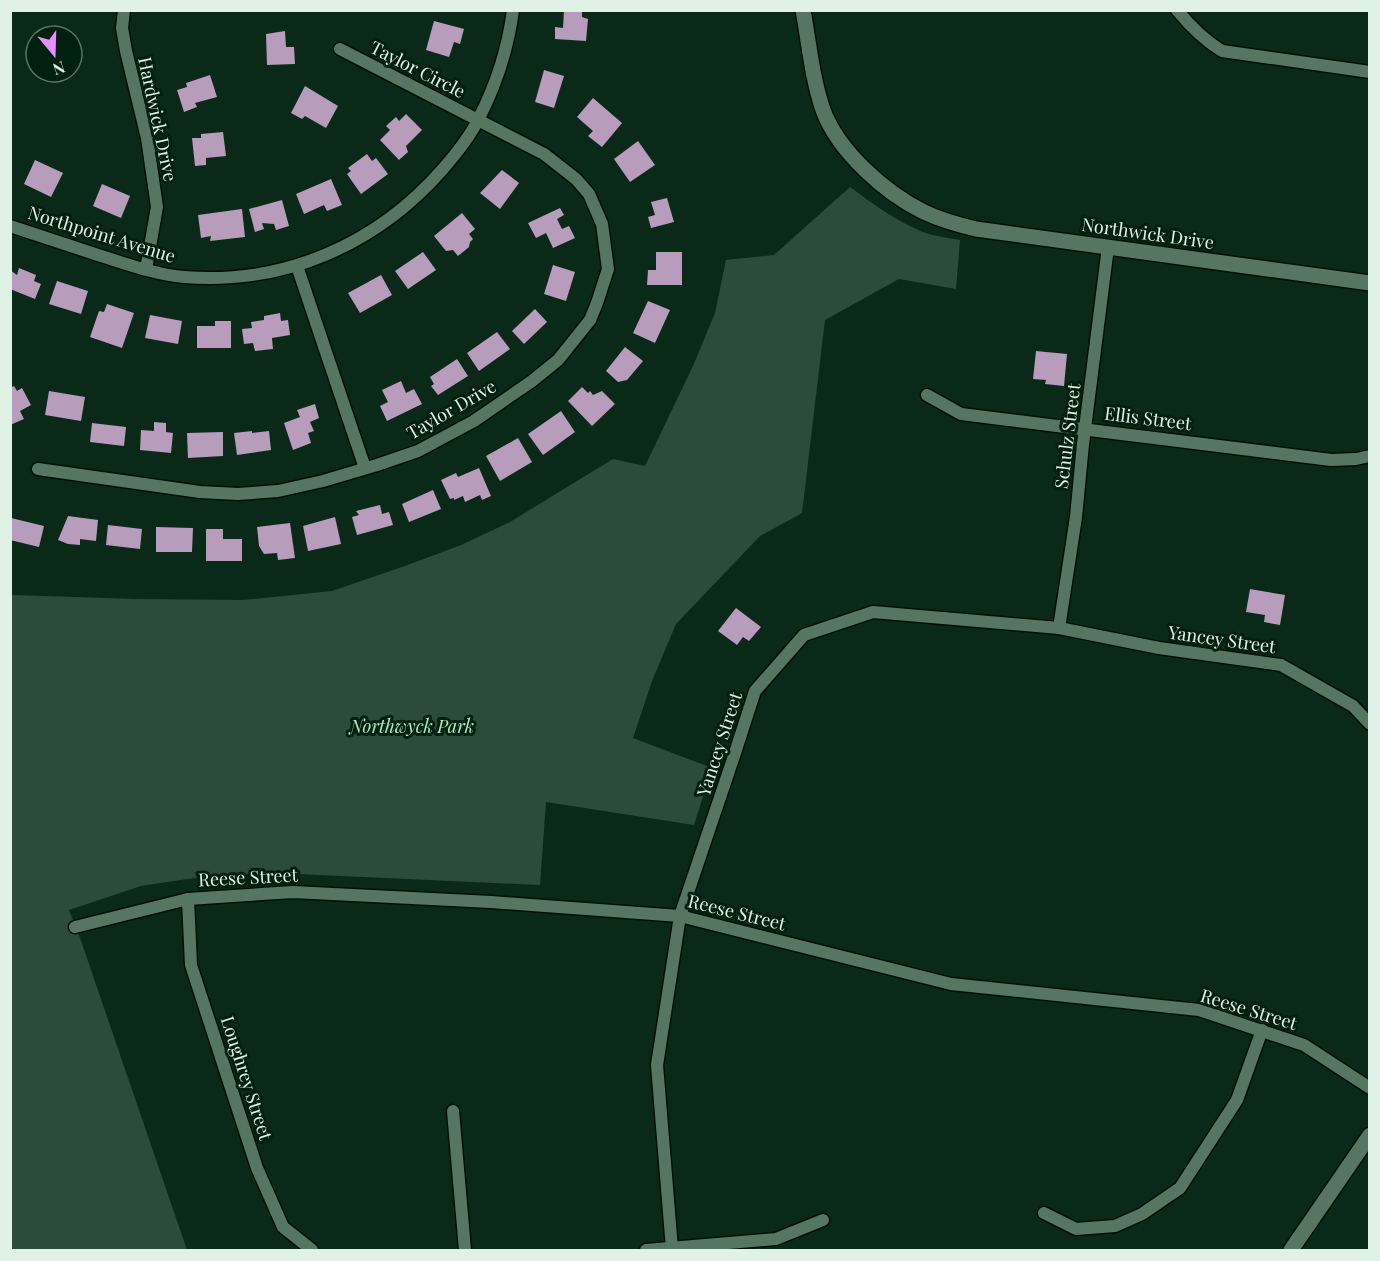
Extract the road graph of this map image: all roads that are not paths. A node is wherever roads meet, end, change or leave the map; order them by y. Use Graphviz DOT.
graph roads {
  1 [pos="124,10"];
  2 [pos="513,10"];
  3 [pos="803,10"];
  4 [pos="1177,10"];
  5 [pos="340,49"];
  6 [pos="1370,72"];
  7 [pos="478,120"];
  8 [pos="10,226"];
  9 [pos="1108,247"];
  10 [pos="297,266"];
  11 [pos="146,269"];
  12 [pos="1370,283"];
  13 [pos="927,394"];
  14 [pos="1085,428"];
  15 [pos="1370,456"];
  16 [pos="365,468"];
  17 [pos="38,470"];
  18 [pos="1059,628"];
  19 [pos="1370,724"];
  20 [pos="188,899"];
  21 [pos="680,915"];
  22 [pos="75,927"];
  23 [pos="1262,1030"];
  24 [pos="1370,1088"];
  25 [pos="453,1111"];
  26 [pos="1370,1135"];
  27 [pos="1044,1213"];
  28 [pos="824,1220"];
  29 [pos="672,1249"];
  30 [pos="312,1251"];
  31 [pos="465,1251"];
  32 [pos="646,1251"];
  33 [pos="1292,1251"];
  1 -- 11 [label="street, Hardwick Drive"];
  2 -- 7 [label="street, Northpoint Avenue"];
  3 -- 9 [label="street, Northwick Drive"];
  4 -- 6 [label="street"];
  5 -- 7 [label="street, Taylor Circle"];
  7 -- 10 [label="street, Northpoint Avenue"];
  7 -- 16 [label="street, Taylor Drive"];
  8 -- 11 [label="street, Northpoint Avenue"];
  9 -- 12 [label="street, Northwick Drive"];
  9 -- 14 [label="street, Schulz Street"];
  10 -- 11 [label="street, Northpoint Avenue"];
  10 -- 16 [label="street"];
  13 -- 14 [label="street, Ellis Street"];
  14 -- 15 [label="street, Ellis Street"];
  14 -- 18 [label="street, Schulz Street"];
  16 -- 17 [label="street, Taylor Drive"];
  18 -- 19 [label="street, Yancey Street"];
  18 -- 21 [label="street, Yancey Street"];
  20 -- 21 [label="street, Reese Street"];
  20 -- 22 [label="street, Reese Street"];
  20 -- 30 [label="street, Loughrey Street"];
  21 -- 23 [label="street, Reese Street"];
  21 -- 29 [label="street, Yancey Street"];
  23 -- 24 [label="street, Reese Street"];
  23 -- 27 [label="street"];
  25 -- 31 [label="street"];
  26 -- 33 [label="street"];
  28 -- 29 [label="street"];
  29 -- 32 [label="street"];
}
